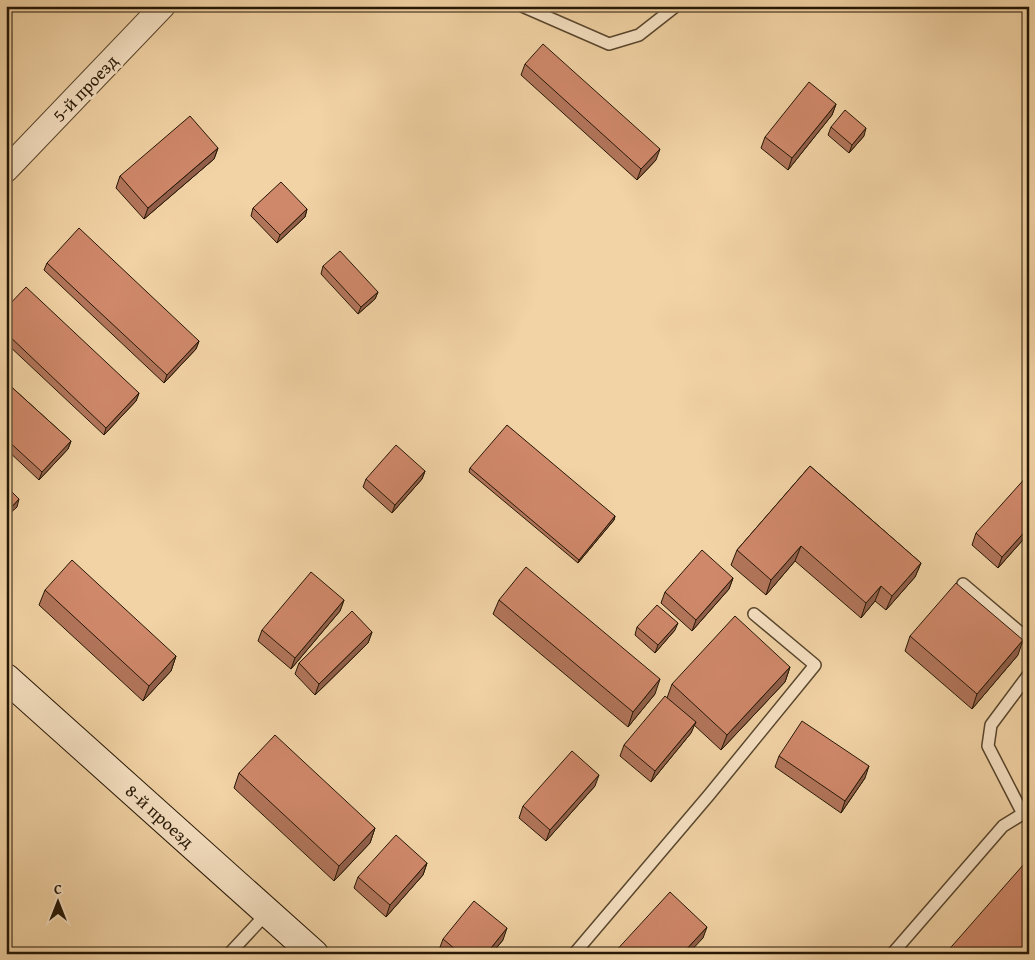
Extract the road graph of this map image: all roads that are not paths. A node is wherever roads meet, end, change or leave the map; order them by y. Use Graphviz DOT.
graph roads {
  1 [pos="163,6"];
  2 [pos="522,6"];
  3 [pos="676,6"];
  4 [pos="6,170"];
  5 [pos="963,584"];
  6 [pos="754,614"];
  7 [pos="1029,640"];
  8 [pos="1029,674"];
  9 [pos="6,678"];
  10 [pos="1026,812"];
  11 [pos="268,912"];
  12 [pos="229,954"];
  13 [pos="314,954"];
  14 [pos="574,954"];
  15 [pos="892,954"];
  1 -- 4 [label="street, 5-й проезд"];
  2 -- 3 [label="lane"];
  5 -- 7 [label="lane"];
  6 -- 14 [label="lane"];
  8 -- 10 [label="lane"];
  9 -- 11 [label="street, 8-й проезд"];
  10 -- 15 [label="lane"];
  11 -- 12 [label="lane"];
  11 -- 13 [label="street, 8-й проезд"];
}
